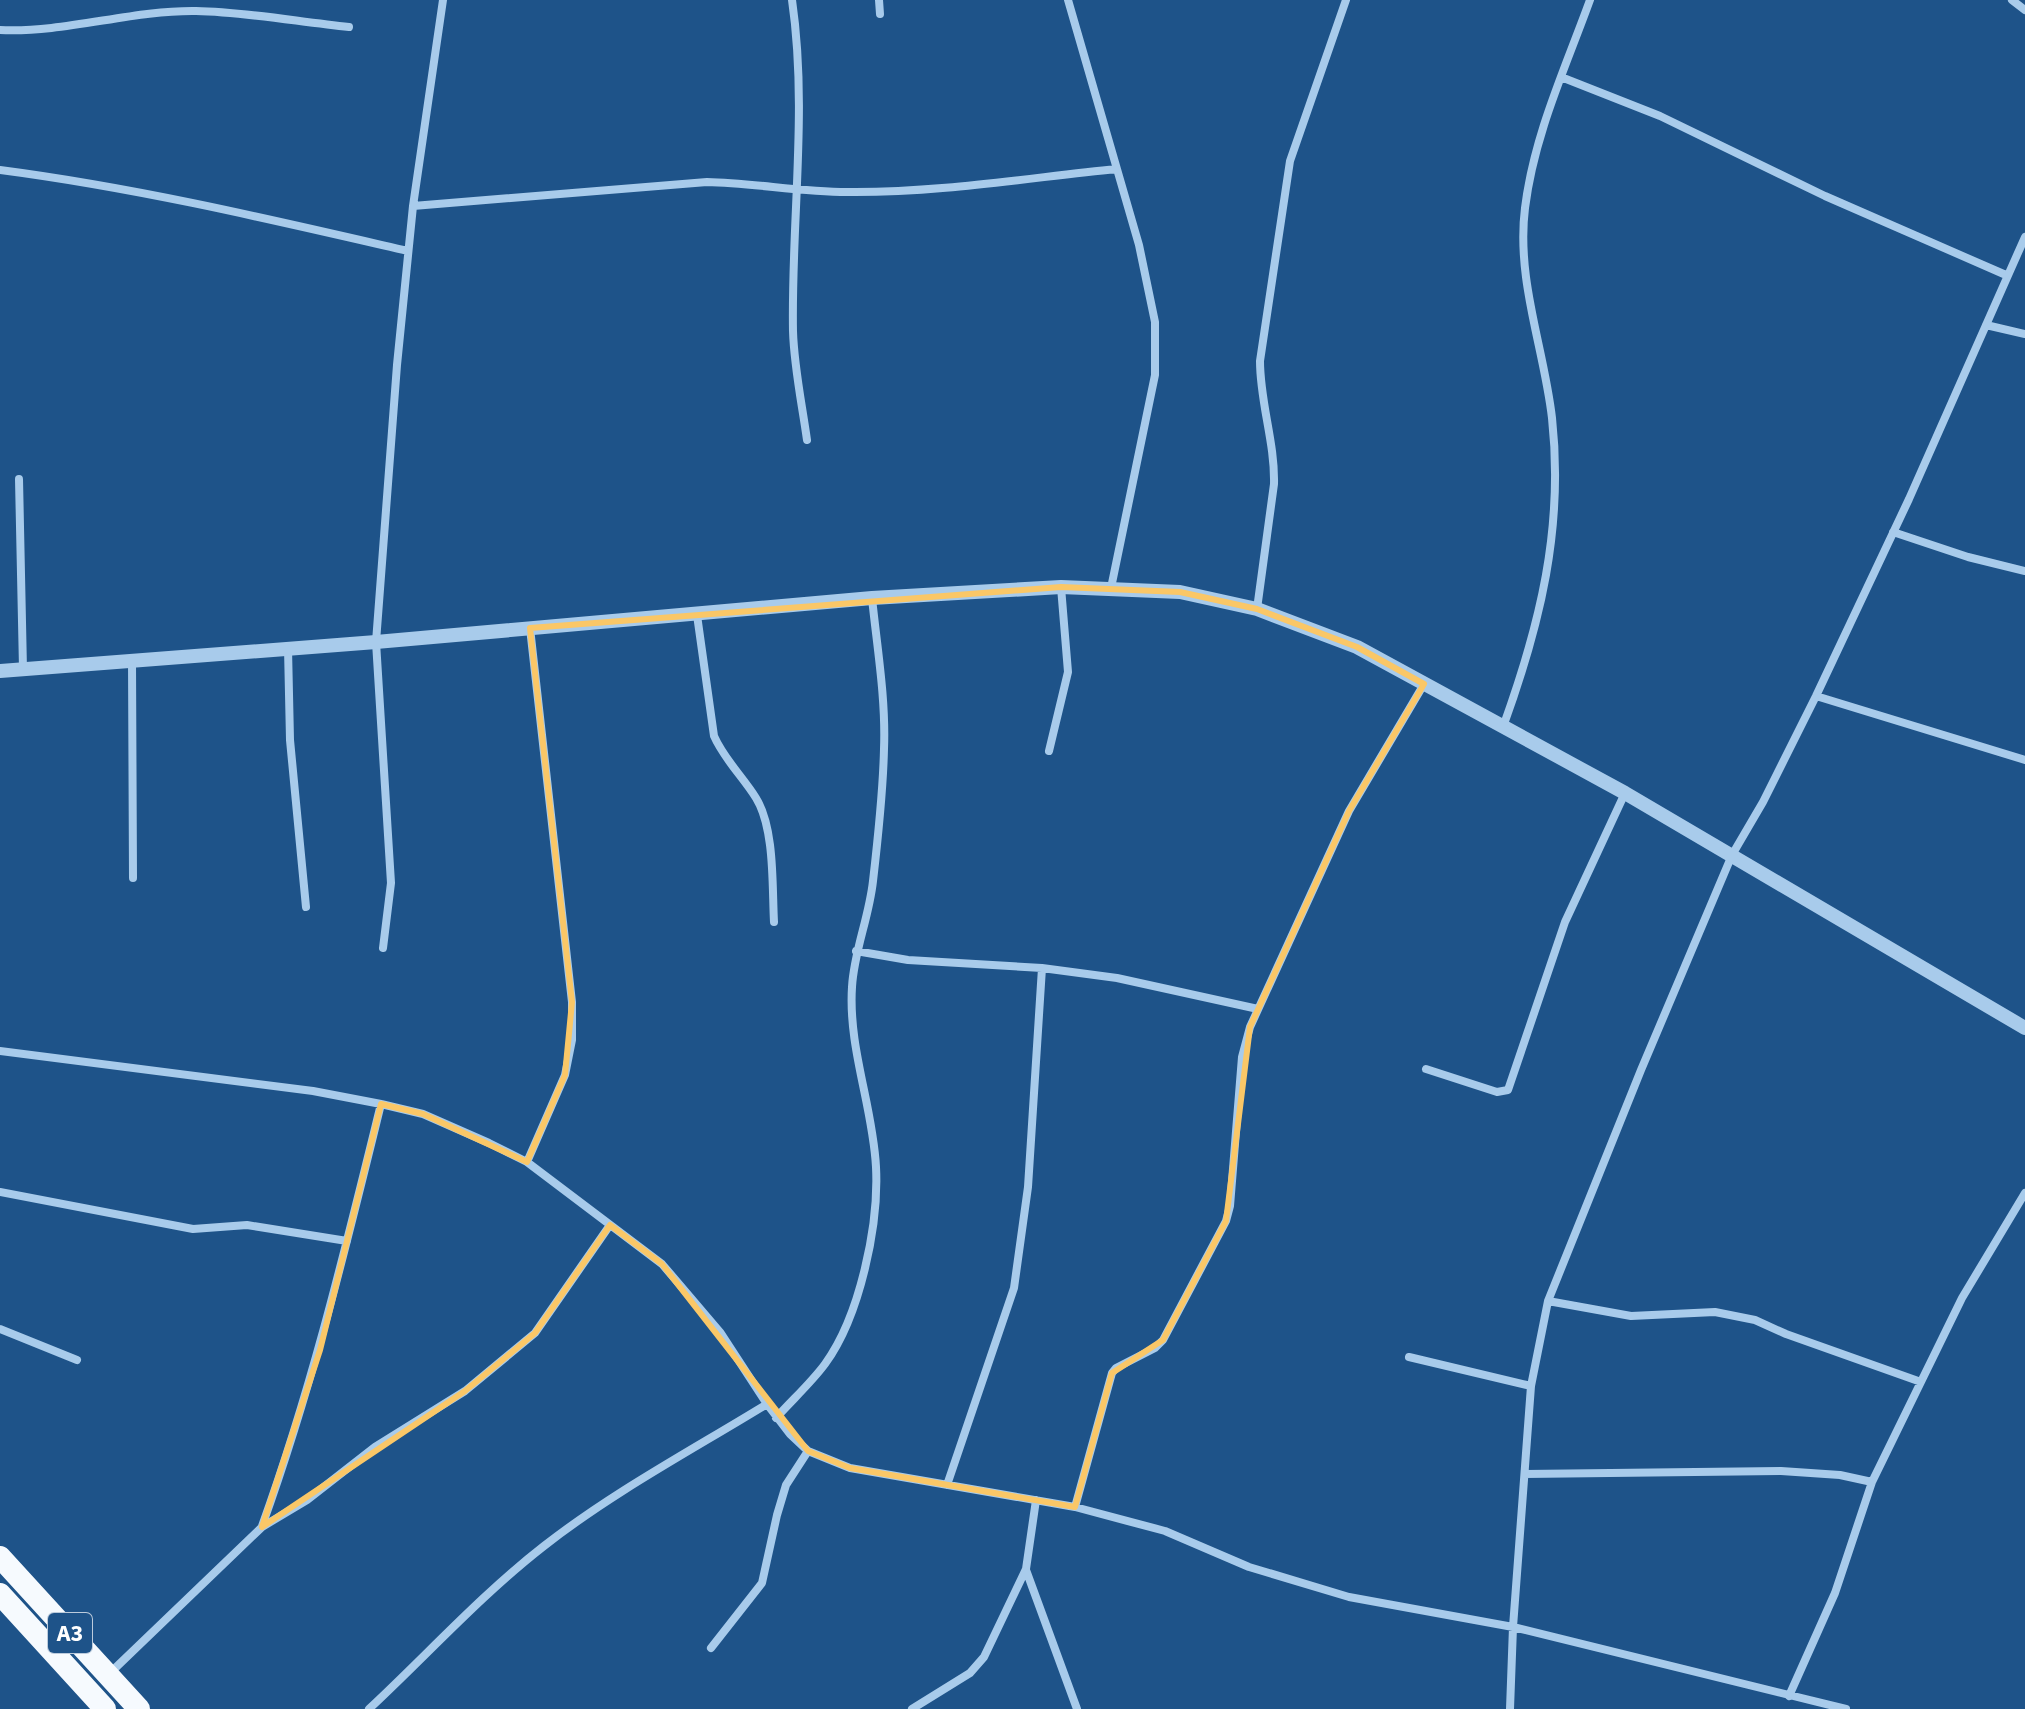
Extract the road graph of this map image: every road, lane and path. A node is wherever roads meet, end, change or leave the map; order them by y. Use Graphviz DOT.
graph roads {
  1 [pos="443,0"];
  2 [pos="792,0"];
  3 [pos="879,0"];
  4 [pos="1068,0"];
  5 [pos="1346,0"];
  6 [pos="1590,0"];
  7 [pos="2012,0"];
  8 [pos="2025,10"];
  9 [pos="880,14"];
  10 [pos="349,27"];
  11 [pos="0,30"];
  12 [pos="1561,77"];
  13 [pos="1116,169"];
  14 [pos="0,170"];
  15 [pos="797,190"];
  16 [pos="413,206"];
  17 [pos="2025,237"];
  18 [pos="408,251"];
  19 [pos="2006,275"];
  20 [pos="1986,325"];
  21 [pos="2025,334"];
  22 [pos="807,440"];
  23 [pos="19,479"];
  24 [pos="1893,532"];
  25 [pos="2025,571"];
  26 [pos="1061,587"];
  27 [pos="1111,588"];
  28 [pos="872,598"];
  29 [pos="1257,609"];
  30 [pos="697,615"];
  31 [pos="530,628"];
  32 [pos="376,642"];
  33 [pos="288,648"];
  34 [pos="132,661"];
  35 [pos="23,669"];
  36 [pos="0,671"];
  37 [pos="1424,684"];
  38 [pos="1816,696"];
  39 [pos="1503,727"];
  40 [pos="1049,751"];
  41 [pos="2025,760"];
  42 [pos="1625,793"];
  43 [pos="1732,855"];
  44 [pos="133,878"];
  45 [pos="306,907"];
  46 [pos="774,922"];
  47 [pos="383,948"];
  48 [pos="856,951"];
  49 [pos="1042,968"];
  50 [pos="1258,1009"];
  51 [pos="2025,1028"];
  52 [pos="0,1051"];
  53 [pos="1426,1069"];
  54 [pos="381,1104"];
  55 [pos="527,1162"];
  56 [pos="0,1192"];
  57 [pos="2025,1193"];
  58 [pos="610,1225"];
  59 [pos="347,1241"];
  60 [pos="1548,1301"];
  61 [pos="0,1329"];
  62 [pos="1409,1357"];
  63 [pos="77,1360"];
  64 [pos="1921,1382"];
  65 [pos="1531,1386"];
  66 [pos="767,1404"];
  67 [pos="776,1418"];
  68 [pos="808,1451"];
  69 [pos="1525,1474"];
  70 [pos="1872,1482"];
  71 [pos="947,1485"];
  72 [pos="1036,1500"];
  73 [pos="1075,1507"];
  74 [pos="262,1527"];
  75 [pos="0,1557"];
  76 [pos="1026,1569"];
  77 [pos="0,1594"];
  78 [pos="1513,1627"];
  79 [pos="711,1648"];
  80 [pos="108,1675"];
  81 [pos="1789,1696"];
  82 [pos="105,1709"];
  83 [pos="139,1709"];
  84 [pos="369,1709"];
  85 [pos="912,1709"];
  86 [pos="1077,1709"];
  87 [pos="1510,1709"];
  88 [pos="1846,1709"];
  1 -- 16 [label="street"];
  2 -- 15 [label="street"];
  3 -- 9 [label="street"];
  4 -- 13 [label="street"];
  5 -- 29 [label="street"];
  6 -- 12 [label="street"];
  7 -- 8 [label="street"];
  10 -- 11 [label="street"];
  12 -- 19 [label="street"];
  12 -- 39 [label="street"];
  13 -- 15 [label="street"];
  13 -- 27 [label="street"];
  14 -- 18 [label="street"];
  15 -- 16 [label="street"];
  15 -- 22 [label="street"];
  16 -- 18 [label="street"];
  17 -- 19 [label="street"];
  18 -- 32 [label="street"];
  19 -- 20 [label="street"];
  20 -- 21 [label="street"];
  20 -- 24 [label="street"];
  23 -- 35 [label="street"];
  24 -- 25 [label="street"];
  24 -- 38 [label="street"];
  26 -- 27 [label="street"];
  26 -- 28 [label="street"];
  26 -- 40 [label="street"];
  27 -- 29 [label="street"];
  28 -- 30 [label="street"];
  28 -- 48 [label="street"];
  29 -- 37 [label="street"];
  30 -- 31 [label="street"];
  30 -- 46 [label="street"];
  31 -- 32 [label="street"];
  31 -- 55 [label="street"];
  32 -- 33 [label="street"];
  32 -- 47 [label="street"];
  33 -- 34 [label="street"];
  33 -- 45 [label="street"];
  34 -- 35 [label="street"];
  34 -- 44 [label="street"];
  35 -- 36 [label="street"];
  37 -- 39 [label="street"];
  37 -- 50 [label="street"];
  38 -- 41 [label="street"];
  38 -- 43 [label="street"];
  39 -- 42 [label="street"];
  42 -- 43 [label="street"];
  42 -- 53 [label="street"];
  43 -- 51 [label="street"];
  43 -- 60 [label="street"];
  48 -- 49 [label="street"];
  48 -- 67 [label="street"];
  49 -- 50 [label="street"];
  49 -- 71 [label="street"];
  50 -- 73 [label="street"];
  52 -- 54 [label="street"];
  54 -- 55 [label="street"];
  54 -- 59 [label="street"];
  55 -- 58 [label="street"];
  56 -- 59 [label="street"];
  57 -- 64 [label="street"];
  58 -- 66 [label="street"];
  58 -- 74 [label="street"];
  59 -- 74 [label="street"];
  60 -- 64 [label="street"];
  60 -- 65 [label="street"];
  61 -- 63 [label="street"];
  62 -- 65 [label="street"];
  64 -- 70 [label="street"];
  65 -- 69 [label="street"];
  66 -- 67 [label="street"];
  66 -- 84 [label="street"];
  67 -- 68 [label="street"];
  68 -- 71 [label="street"];
  68 -- 79 [label="street"];
  69 -- 70 [label="street"];
  69 -- 78 [label="street"];
  70 -- 81 [label="street"];
  71 -- 72 [label="street"];
  72 -- 73 [label="street"];
  72 -- 76 [label="street"];
  73 -- 78 [label="street"];
  74 -- 80 [label="street"];
  75 -- 80 [label="highway, A3"];
  76 -- 85 [label="street"];
  76 -- 86 [label="street"];
  77 -- 82 [label="highway, A3"];
  78 -- 81 [label="street"];
  78 -- 87 [label="street"];
  80 -- 83 [label="highway, A3"];
  81 -- 88 [label="street"];
}
